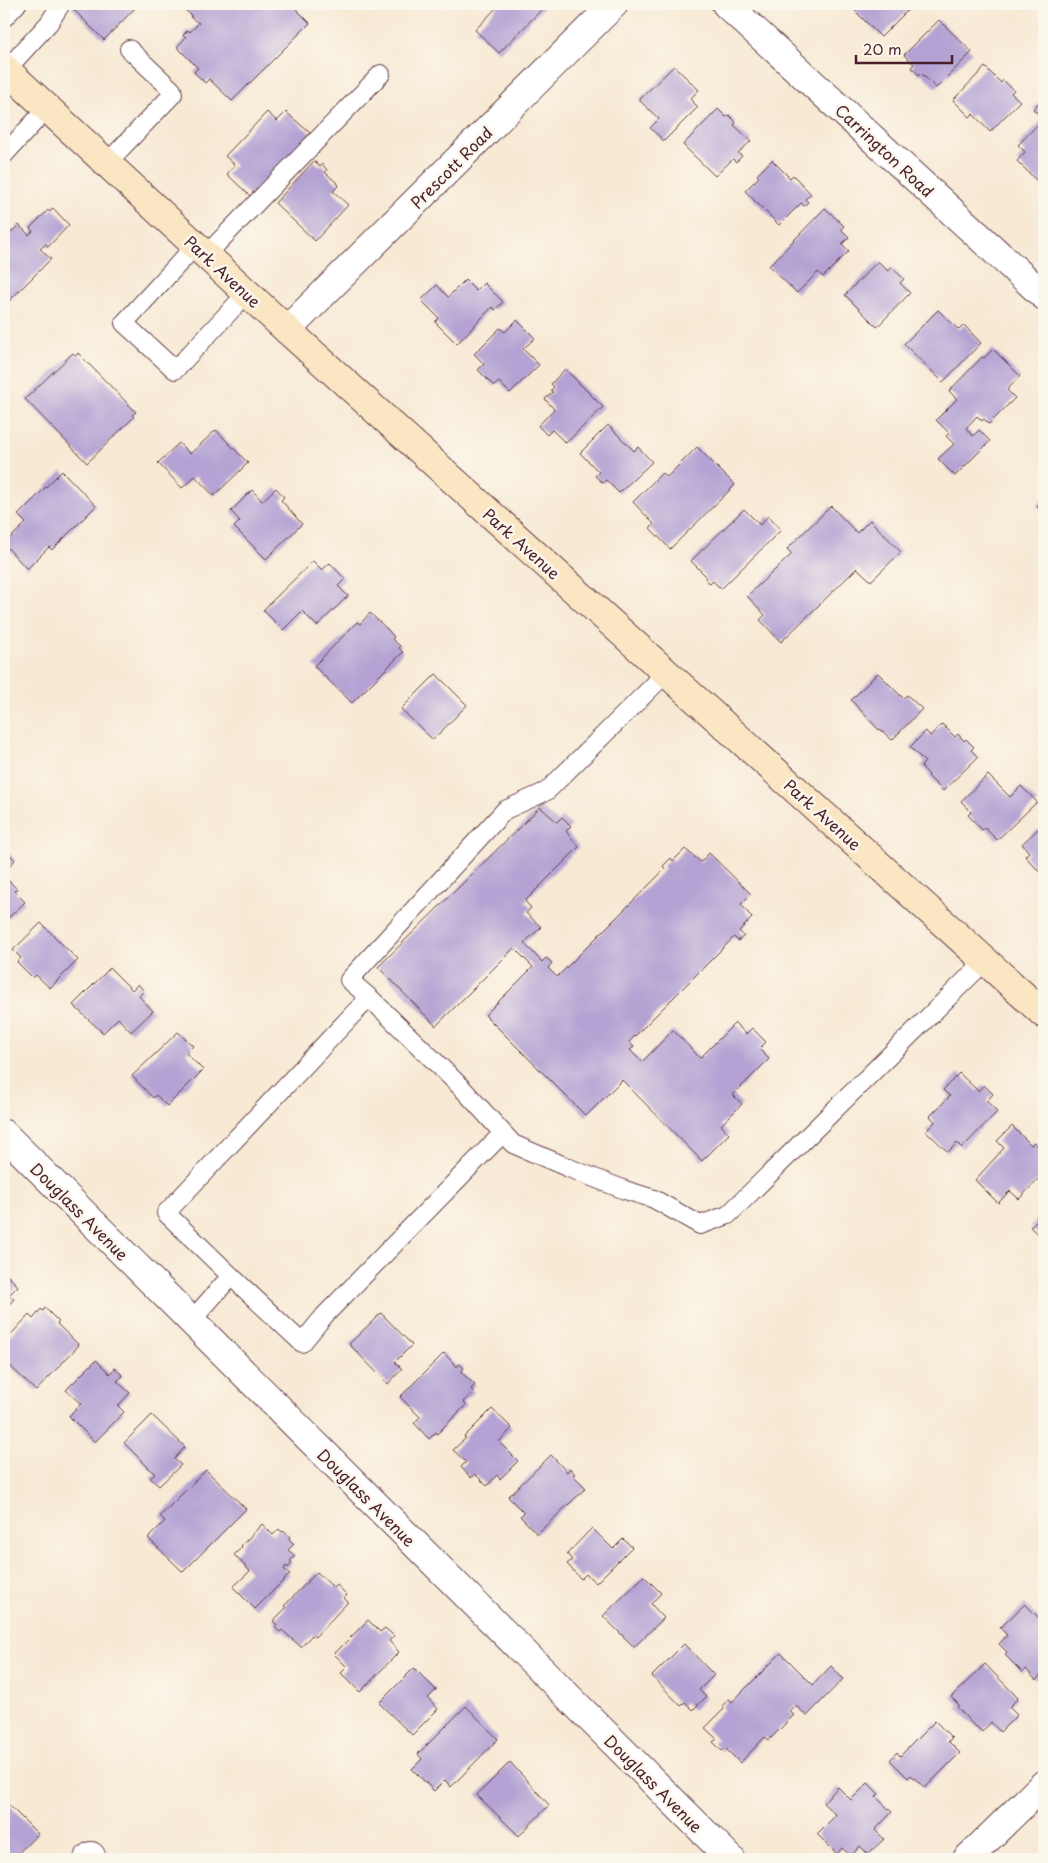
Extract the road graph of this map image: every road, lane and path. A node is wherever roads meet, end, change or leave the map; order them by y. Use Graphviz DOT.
graph roads {
  1 [pos="17,4"];
  2 [pos="61,4"];
  3 [pos="614,4"];
  4 [pos="726,4"];
  5 [pos="4,18"];
  6 [pos="129,49"];
  7 [pos="5,69"];
  8 [pos="381,74"];
  9 [pos="47,108"];
  10 [pos="4,155"];
  11 [pos="106,163"];
  12 [pos="201,250"];
  13 [pos="247,293"];
  14 [pos="1044,296"];
  15 [pos="287,330"];
  16 [pos="666,673"];
  17 [pos="985,960"];
  18 [pos="370,998"];
  19 [pos="1044,1014"];
  20 [pos="503,1133"];
  21 [pos="4,1134"];
  22 [pos="232,1276"];
  23 [pos="191,1321"];
  24 [pos="1044,1784"];
  25 [pos="731,1859"];
  26 [pos="967,1859"];
  1 -- 5 [label="lane"];
  2 -- 7 [label="lane"];
  3 -- 15 [label="street, Prescott Road"];
  4 -- 14 [label="street, Carrington Road"];
  6 -- 11 [label="lane"];
  7 -- 9 [label="main road, Park Avenue"];
  8 -- 12 [label="lane"];
  9 -- 10 [label="lane"];
  9 -- 11 [label="main road, Park Avenue"];
  11 -- 12 [label="main road, Park Avenue"];
  12 -- 13 [label="main road, Park Avenue"];
  12 -- 13 [label="lane"];
  13 -- 15 [label="main road, Park Avenue"];
  15 -- 16 [label="main road, Park Avenue"];
  16 -- 17 [label="main road, Park Avenue"];
  16 -- 18 [label="lane"];
  17 -- 19 [label="main road, Park Avenue"];
  17 -- 20 [label="lane"];
  18 -- 20 [label="lane"];
  18 -- 22 [label="lane"];
  20 -- 22 [label="lane"];
  21 -- 23 [label="street, Douglass Avenue"];
  22 -- 23 [label="lane"];
  23 -- 25 [label="street, Douglass Avenue"];
  24 -- 26 [label="street"];
}
